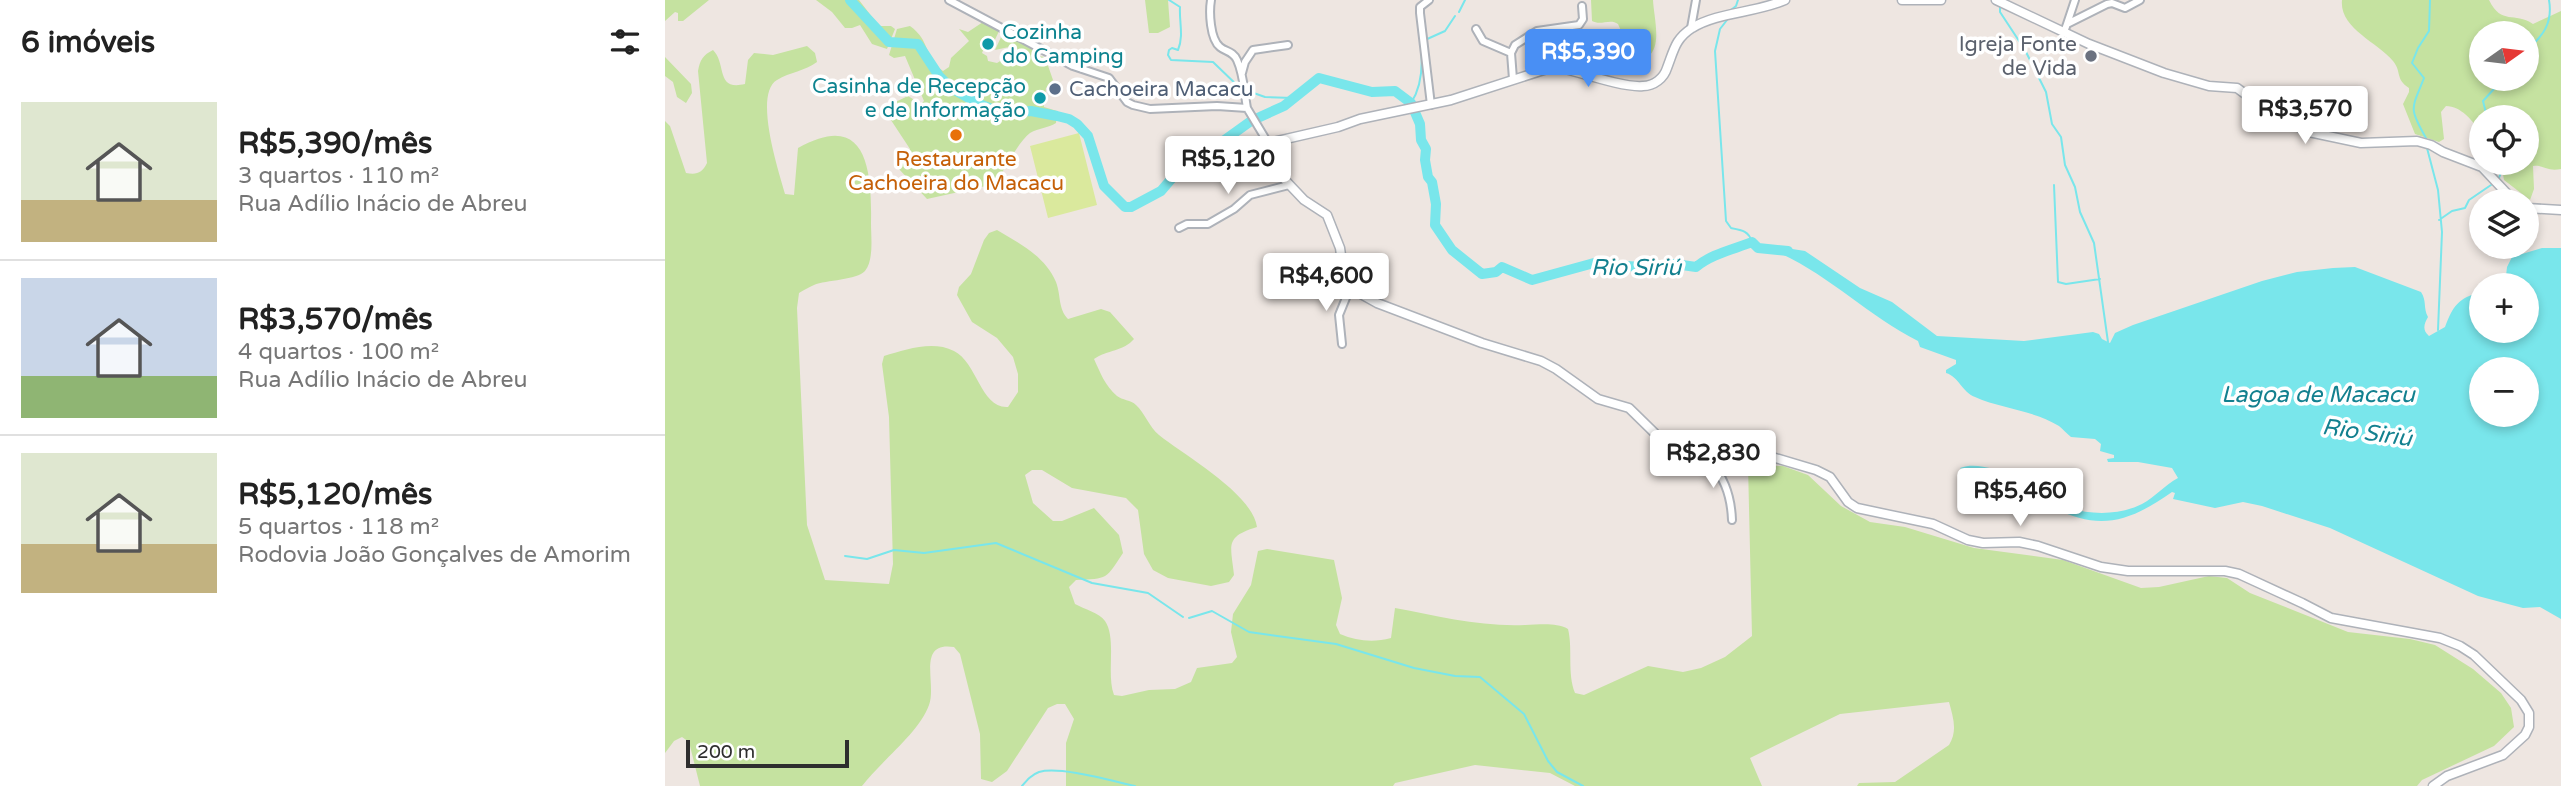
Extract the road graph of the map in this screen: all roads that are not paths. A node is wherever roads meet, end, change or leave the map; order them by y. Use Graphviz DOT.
graph roads {
  1 [pos="949,0"];
  2 [pos="1211,0"];
  3 [pos="1429,0"];
  4 [pos="1696,0"];
  5 [pos="1786,0"];
  6 [pos="1902,0"];
  7 [pos="1937,0"];
  8 [pos="1996,0"];
  9 [pos="2075,0"];
  10 [pos="2140,0"];
  11 [pos="1582,6"];
  12 [pos="1691,28"];
  13 [pos="2065,28"];
  14 [pos="1476,29"];
  15 [pos="1287,45"];
  16 [pos="1511,53"];
  17 [pos="1242,75"];
  18 [pos="1513,79"];
  19 [pos="1431,104"];
  20 [pos="1247,108"];
  21 [pos="1268,143"];
  22 [pos="1289,185"];
  23 [pos="2503,189"];
  24 [pos="2539,209"];
  25 [pos="2561,210"];
  26 [pos="1179,228"];
  27 [pos="1350,288"];
  28 [pos="1342,344"];
  29 [pos="1706,455"];
  30 [pos="1732,520"];
  31 [pos="2433,786"];
  1 -- 20 [label="street"];
  2 -- 17 [label="street"];
  3 -- 19 [label="street"];
  4 -- 12 [label="street"];
  5 -- 12 [label="street"];
  6 -- 7 [label="street"];
  8 -- 13 [label="street"];
  9 -- 13 [label="street"];
  10 -- 13 [label="street"];
  11 -- 16 [label="street"];
  12 -- 18 [label="street"];
  13 -- 23 [label="street"];
  14 -- 16 [label="street"];
  15 -- 17 [label="street"];
  16 -- 18 [label="street"];
  17 -- 20 [label="street"];
  18 -- 19 [label="street"];
  19 -- 21 [label="street"];
  20 -- 21 [label="street"];
  21 -- 22 [label="street"];
  22 -- 26 [label="street"];
  22 -- 27 [label="street"];
  24 -- 25 [label="street"];
  27 -- 28 [label="street"];
  27 -- 29 [label="street"];
  29 -- 30 [label="street"];
  29 -- 31 [label="street"];
}
